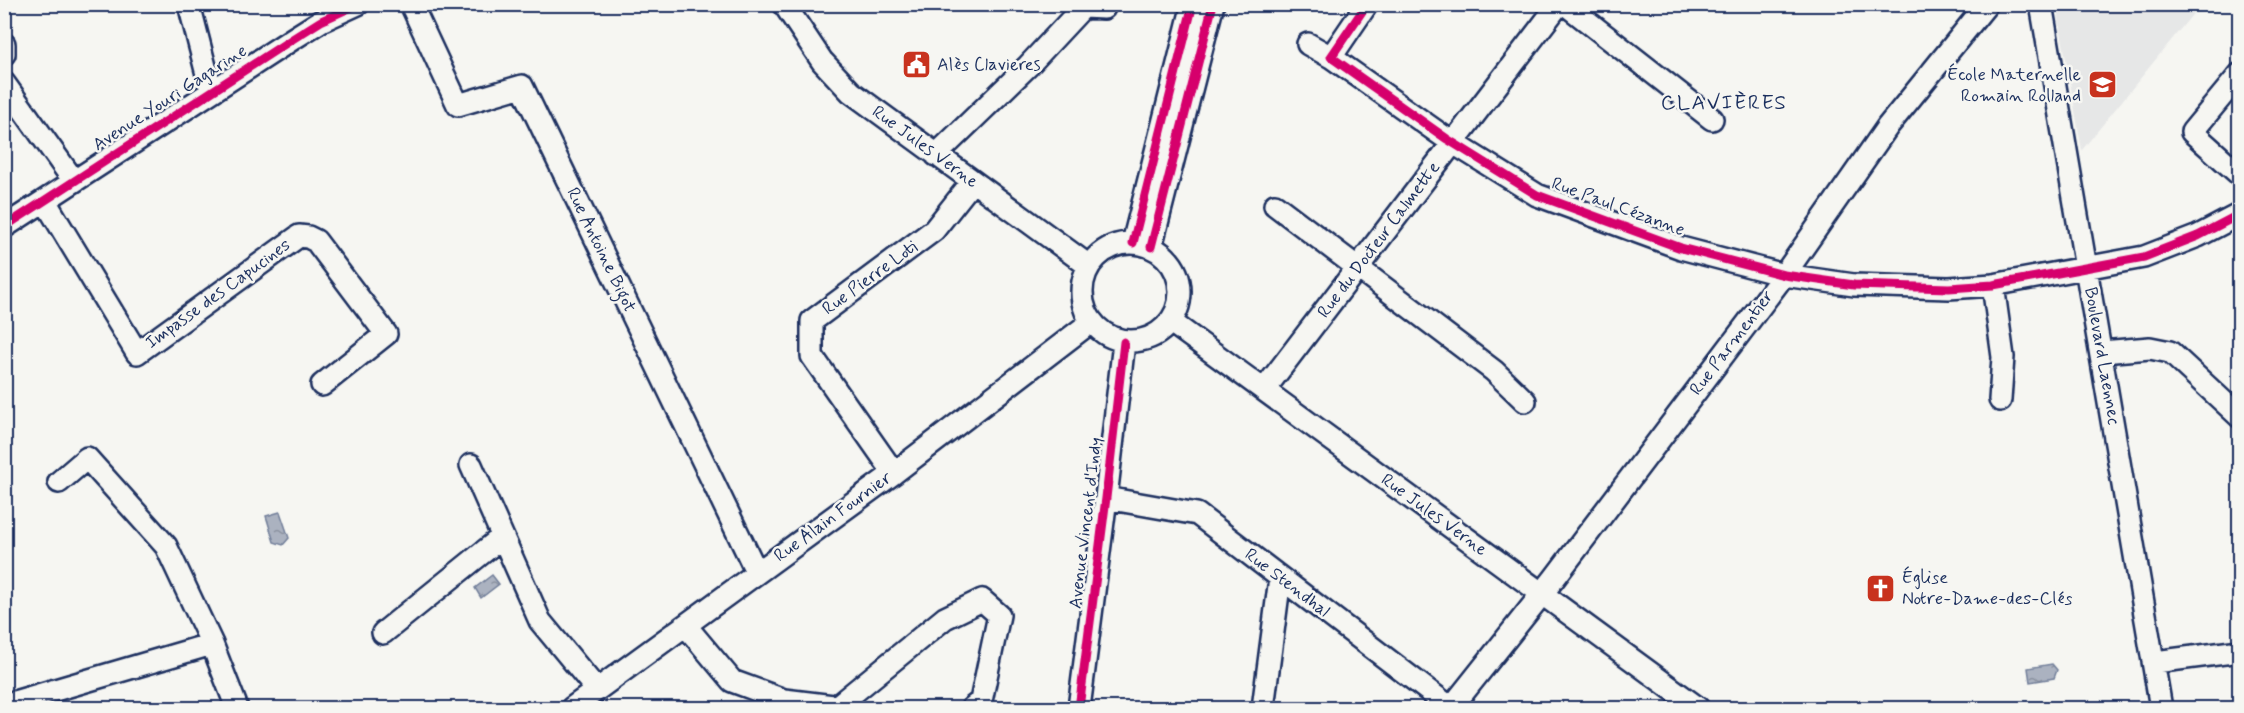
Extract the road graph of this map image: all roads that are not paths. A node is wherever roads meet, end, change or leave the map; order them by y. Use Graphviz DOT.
graph roads {
  1 [pos="189,4"];
  2 [pos="358,4"];
  3 [pos="411,4"];
  4 [pos="783,4"];
  5 [pos="1194,4"];
  6 [pos="1213,4"];
  7 [pos="1367,4"];
  8 [pos="1559,4"];
  9 [pos="1564,4"];
  10 [pos="1987,4"];
  11 [pos="2041,4"];
  12 [pos="1104,8"];
  13 [pos="318,13"];
  14 [pos="4,44"];
  15 [pos="1308,44"];
  16 [pos="4,54"];
  17 [pos="1331,57"];
  18 [pos="2240,74"];
  19 [pos="4,83"];
  20 [pos="211,90"];
  21 [pos="1712,119"];
  22 [pos="1453,143"];
  23 [pos="936,155"];
  24 [pos="2240,175"];
  25 [pos="74,181"];
  26 [pos="972,182"];
  27 [pos="45,201"];
  28 [pos="1275,206"];
  29 [pos="2240,214"];
  30 [pos="4,227"];
  31 [pos="1142,245"];
  32 [pos="1089,266"];
  33 [pos="2087,266"];
  34 [pos="1358,268"];
  35 [pos="1784,275"];
  36 [pos="1993,285"];
  37 [pos="1091,322"];
  38 [pos="1171,322"];
  39 [pos="1124,342"];
  40 [pos="2102,352"];
  41 [pos="322,385"];
  42 [pos="1264,390"];
  43 [pos="2000,400"];
  44 [pos="1525,401"];
  45 [pos="2240,417"];
  46 [pos="471,465"];
  47 [pos="894,473"];
  48 [pos="59,482"];
  49 [pos="1106,498"];
  50 [pos="502,537"];
  51 [pos="757,573"];
  52 [pos="1280,578"];
  53 [pos="1542,594"];
  54 [pos="686,626"];
  55 [pos="383,633"];
  56 [pos="212,644"];
  57 [pos="2240,651"];
  58 [pos="2155,662"];
  59 [pos="597,690"];
  60 [pos="4,705"];
  61 [pos="237,708"];
  62 [pos="572,708"];
  63 [pos="844,708"];
  64 [pos="972,708"];
  65 [pos="1079,708"];
  66 [pos="1263,708"];
  67 [pos="1451,708"];
  68 [pos="1698,708"];
  69 [pos="2162,708"];
  1 -- 20 [label="street"];
  2 -- 13 [label="street, Avenue Youri Gagarine"];
  3 -- 51 [label="street, Rue Antoine Bigot"];
  4 -- 23 [label="street, Rue Jules Verne"];
  5 -- 31 [label="street"];
  6 -- 31 [label="street"];
  7 -- 17 [label="street"];
  8 -- 22 [label="street, Rue du Docteur Calmette"];
  9 -- 21 [label="street"];
  10 -- 35 [label="street, Rue Parmentier"];
  11 -- 33 [label="street, Boulevard Laennec"];
  12 -- 23 [label="street"];
  13 -- 20 [label="street, Avenue Youri Gagarine"];
  14 -- 16 [label="street"];
  15 -- 17 [label="street, Rue Paul Cézanne"];
  17 -- 22 [label="street, Rue Paul Cézanne"];
  18 -- 24 [label="street"];
  19 -- 25 [label="street"];
  20 -- 25 [label="street, Avenue Youri Gagarine"];
  22 -- 34 [label="street, Rue du Docteur Calmette"];
  22 -- 35 [label="street, Rue Paul Cézanne"];
  23 -- 26 [label="street, Rue Jules Verne"];
  25 -- 27 [label="street, Avenue Youri Gagarine"];
  26 -- 32 [label="street, Rue Jules Verne"];
  26 -- 47 [label="street, Rue Pierre Loti"];
  27 -- 30 [label="street, Avenue Youri Gagarine"];
  27 -- 41 [label="street, Impasse des Capucines"];
  28 -- 34 [label="street"];
  29 -- 33 [label="street, Rue Paul Cézanne"];
  31 -- 32 [label="street"];
  31 -- 38 [label="street"];
  32 -- 37 [label="street"];
  33 -- 36 [label="street, Rue Paul Cézanne"];
  33 -- 40 [label="street, Boulevard Laennec"];
  34 -- 42 [label="street, Rue du Docteur Calmette"];
  34 -- 44 [label="street"];
  35 -- 36 [label="street, Rue Paul Cézanne"];
  35 -- 53 [label="street, Rue Parmentier"];
  36 -- 43 [label="street"];
  37 -- 39 [label="street"];
  37 -- 47 [label="street, Rue Alain Fournier"];
  38 -- 39 [label="street"];
  38 -- 42 [label="street, Rue Jules Verne"];
  39 -- 49 [label="street, Avenue Vincent d'Indy"];
  40 -- 45 [label="street"];
  40 -- 58 [label="street, Boulevard Laennec"];
  42 -- 53 [label="street, Rue Jules Verne"];
  46 -- 50 [label="street"];
  47 -- 51 [label="street, Rue Alain Fournier"];
  48 -- 56 [label="street"];
  49 -- 52 [label="street, Rue Stendhal"];
  49 -- 65 [label="street, Avenue Vincent d'Indy"];
  50 -- 55 [label="street"];
  50 -- 59 [label="street"];
  51 -- 54 [label="street, Rue Alain Fournier"];
  52 -- 66 [label="street"];
  52 -- 67 [label="street, Rue Stendhal"];
  53 -- 67 [label="street, Rue Stendhal"];
  53 -- 68 [label="street, Rue Jules Verne"];
  54 -- 59 [label="street, Rue Alain Fournier"];
  54 -- 63 [label="street"];
  56 -- 60 [label="street"];
  56 -- 61 [label="street"];
  57 -- 58 [label="street"];
  58 -- 69 [label="street, Boulevard Laennec"];
  59 -- 62 [label="street, Rue Alain Fournier"];
  63 -- 64 [label="street"];
}
